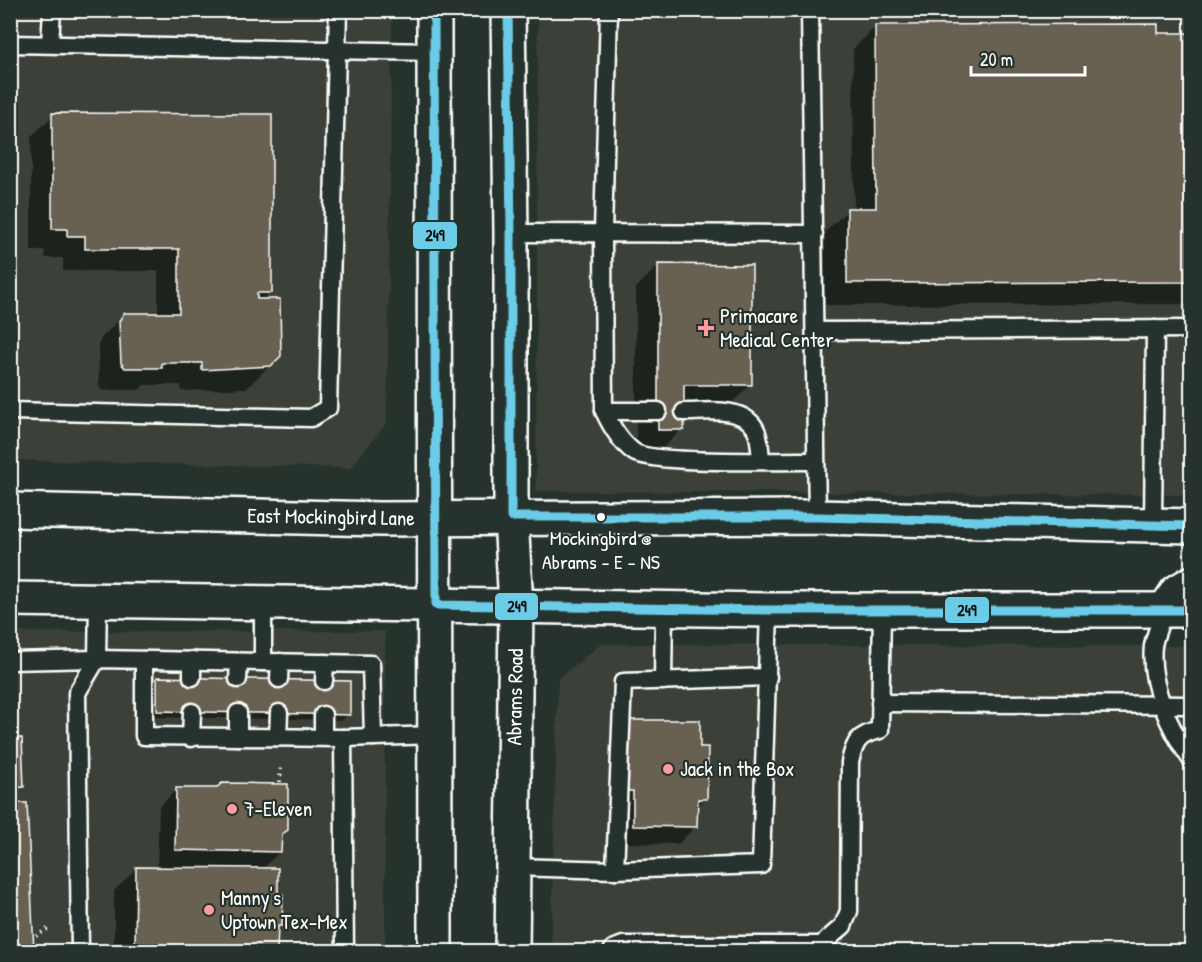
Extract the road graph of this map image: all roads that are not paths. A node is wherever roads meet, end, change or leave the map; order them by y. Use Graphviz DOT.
graph roads {
  1 [pos="52,10"];
  2 [pos="338,10"];
  3 [pos="434,10"];
  4 [pos="508,10"];
  5 [pos="609,10"];
  6 [pos="810,10"];
  7 [pos="10,44"];
  8 [pos="50,45"];
  9 [pos="338,50"];
  10 [pos="434,52"];
  11 [pos="511,233"];
  12 [pos="603,233"];
  13 [pos="813,234"];
  14 [pos="1191,329"];
  15 [pos="1155,330"];
  16 [pos="815,331"];
  17 [pos="10,411"];
  18 [pos="604,411"];
  19 [pos="658,411"];
  20 [pos="684,412"];
  21 [pos="761,460"];
  22 [pos="816,461"];
  23 [pos="10,510"];
  24 [pos="511,517"];
  25 [pos="817,517"];
  26 [pos="436,519"];
  27 [pos="1154,524"];
  28 [pos="1191,526"];
  29 [pos="1191,583"];
  30 [pos="10,599"];
  31 [pos="98,601"];
  32 [pos="263,603"];
  33 [pos="436,605"];
  34 [pos="516,606"];
  35 [pos="664,608"];
  36 [pos="770,610"];
  37 [pos="882,610"];
  38 [pos="1178,610"];
  39 [pos="97,658"];
  40 [pos="144,660"];
  41 [pos="10,662"];
  42 [pos="271,662"];
  43 [pos="325,663"];
  44 [pos="768,677"];
  45 [pos="279,679"];
  46 [pos="324,681"];
  47 [pos="663,681"];
  48 [pos="880,703"];
  49 [pos="1161,703"];
  50 [pos="1191,705"];
  51 [pos="192,712"];
  52 [pos="238,713"];
  53 [pos="279,713"];
  54 [pos="323,715"];
  55 [pos="436,735"];
  56 [pos="238,737"];
  57 [pos="278,737"];
  58 [pos="323,737"];
  59 [pos="373,737"];
  60 [pos="191,738"];
  61 [pos="343,738"];
  62 [pos="1191,761"];
  63 [pos="513,867"];
  64 [pos="615,870"];
  65 [pos="80,951"];
  66 [pos="345,951"];
  67 [pos="435,951"];
  68 [pos="512,951"];
  69 [pos="612,951"];
  1 -- 8 [label="lane"];
  2 -- 9 [label="lane"];
  3 -- 10 [label="main road"];
  4 -- 11 [label="main road, Abrams Road"];
  5 -- 12 [label="lane"];
  6 -- 13 [label="lane"];
  7 -- 8 [label="lane"];
  8 -- 9 [label="lane"];
  9 -- 10 [label="lane"];
  9 -- 17 [label="lane"];
  10 -- 26 [label="main road"];
  11 -- 12 [label="lane"];
  11 -- 24 [label="main road, Abrams Road"];
  12 -- 13 [label="lane"];
  12 -- 18 [label="lane"];
  13 -- 16 [label="lane"];
  14 -- 15 [label="lane"];
  15 -- 16 [label="lane"];
  15 -- 27 [label="lane"];
  16 -- 22 [label="lane"];
  18 -- 19 [label="lane"];
  18 -- 21 [label="lane"];
  20 -- 21 [label="lane"];
  21 -- 22 [label="lane"];
  22 -- 25 [label="lane"];
  23 -- 26 [label="main road, East Mockingbird Lane"];
  24 -- 25 [label="main road, East Mockingbird Lane"];
  24 -- 26 [label="main road, East Mockingbird Lane"];
  24 -- 34 [label="main road, Abrams Road"];
  25 -- 27 [label="main road, East Mockingbird Lane"];
  26 -- 33 [label="main road"];
  27 -- 28 [label="main road, East Mockingbird Lane"];
  29 -- 38 [label="main road"];
  30 -- 31 [label="main road"];
  31 -- 32 [label="main road"];
  31 -- 39 [label="lane"];
  32 -- 33 [label="main road"];
  32 -- 42 [label="lane"];
  33 -- 34 [label="main road"];
  33 -- 55 [label="main road"];
  34 -- 35 [label="main road"];
  34 -- 63 [label="main road, Abrams Road"];
  35 -- 36 [label="main road"];
  35 -- 47 [label="lane"];
  36 -- 37 [label="main road"];
  36 -- 44 [label="lane"];
  37 -- 38 [label="main road"];
  37 -- 48 [label="lane"];
  38 -- 49 [label="lane"];
  39 -- 40 [label="lane"];
  39 -- 41 [label="lane"];
  39 -- 65 [label="lane"];
  40 -- 42 [label="lane"];
  40 -- 60 [label="lane"];
  42 -- 43 [label="lane"];
  42 -- 45 [label="lane"];
  43 -- 46 [label="lane"];
  43 -- 59 [label="lane"];
  44 -- 47 [label="lane"];
  44 -- 64 [label="lane"];
  47 -- 64 [label="lane"];
  48 -- 49 [label="lane"];
  48 -- 69 [label="lane"];
  49 -- 50 [label="lane"];
  49 -- 62 [label="lane"];
  51 -- 60 [label="lane"];
  52 -- 56 [label="lane"];
  53 -- 57 [label="lane"];
  54 -- 58 [label="lane"];
  55 -- 59 [label="lane"];
  55 -- 67 [label="main road"];
  56 -- 57 [label="lane"];
  56 -- 60 [label="lane"];
  57 -- 58 [label="lane"];
  58 -- 61 [label="lane"];
  59 -- 61 [label="lane"];
  61 -- 66 [label="lane"];
  63 -- 64 [label="lane"];
  63 -- 68 [label="main road, Abrams Road"];
}
